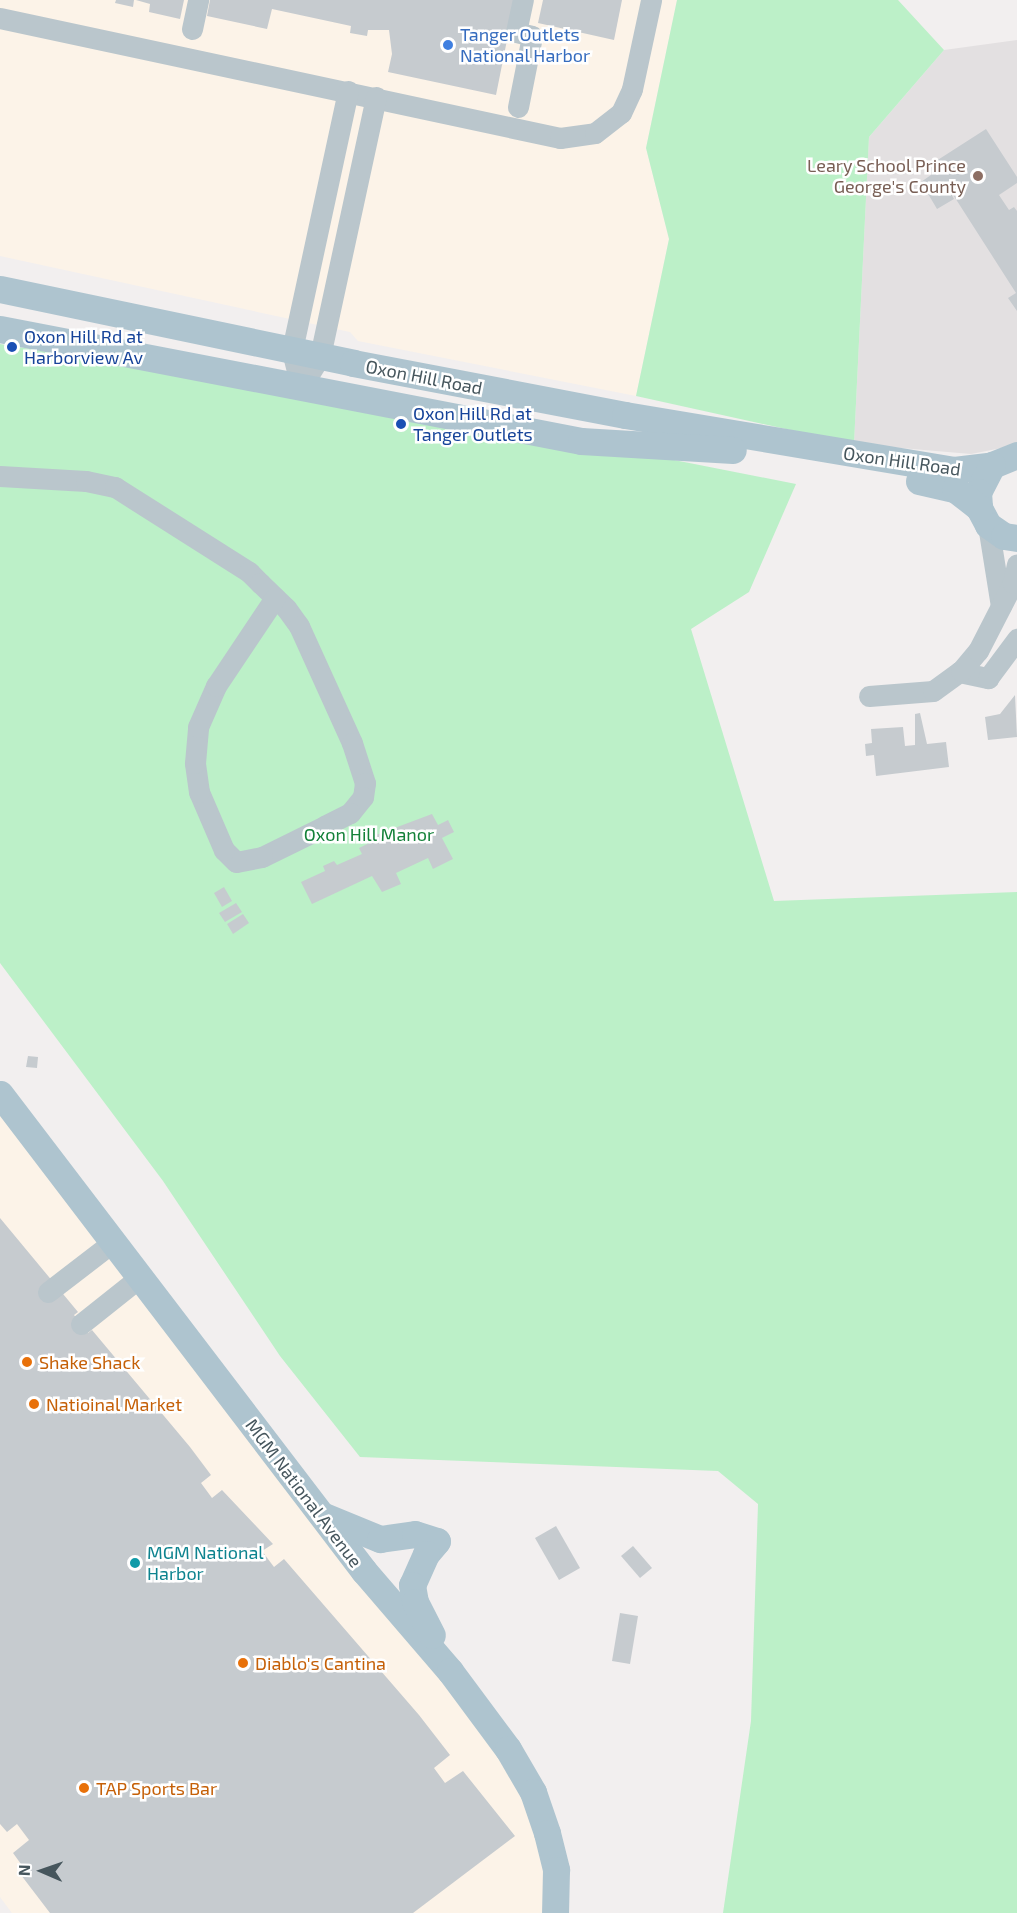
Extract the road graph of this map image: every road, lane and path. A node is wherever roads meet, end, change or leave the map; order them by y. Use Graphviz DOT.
graph roads {
  1 [pos="198,0"];
  2 [pos="523,0"];
  3 [pos="651,0"];
  4 [pos="0,18"];
  5 [pos="192,29"];
  6 [pos="348,90"];
  7 [pos="376,97"];
  8 [pos="518,107"];
  9 [pos="0,289"];
  10 [pos="0,329"];
  11 [pos="292,350"];
  12 [pos="320,356"];
  13 [pos="301,387"];
  14 [pos="1017,455"];
  15 [pos="992,465"];
  16 [pos="0,476"];
  17 [pos="984,517"];
  18 [pos="1017,538"];
  19 [pos="1017,564"];
  20 [pos="275,597"];
  21 [pos="1001,606"];
  22 [pos="1017,639"];
  23 [pos="959,672"];
  24 [pos="869,696"];
  25 [pos="0,1094"];
  26 [pos="113,1242"];
  27 [pos="140,1277"];
  28 [pos="48,1292"];
  29 [pos="81,1324"];
  30 [pos="321,1514"];
  31 [pos="450,1671"];
  32 [pos="555,1913"];
  1 -- 5 [label="street"];
  2 -- 8 [label="street"];
  3 -- 7 [label="street"];
  4 -- 6 [label="street"];
  6 -- 7 [label="street"];
  6 -- 11 [label="street"];
  7 -- 12 [label="street"];
  9 -- 11 [label="main road, Oxon Hill Road"];
  10 -- 13 [label="main road, Oxon Hill Road"];
  11 -- 12 [label="main road, Oxon Hill Road"];
  11 -- 13 [label="street"];
  12 -- 13 [label="street"];
  12 -- 15 [label="main road, Oxon Hill Road"];
  13 -- 17 [label="main road, Oxon Hill Road"];
  14 -- 15 [label="main road, Oxon Hill Road"];
  15 -- 17 [label="main road"];
  16 -- 20 [label="street"];
  17 -- 18 [label="main road, Oxon Hill Road"];
  17 -- 21 [label="street"];
  19 -- 21 [label="street"];
  20 -- 20 [label="street"];
  21 -- 23 [label="street"];
  22 -- 23 [label="street"];
  23 -- 24 [label="street"];
  25 -- 26 [label="main road, MGM National Avenue"];
  26 -- 27 [label="main road, MGM National Avenue"];
  26 -- 28 [label="street"];
  27 -- 29 [label="street"];
  27 -- 30 [label="main road, MGM National Avenue"];
  30 -- 31 [label="main road, MGM National Avenue"];
  30 -- 31 [label="main road"];
  31 -- 32 [label="main road, MGM National Avenue"];
}
